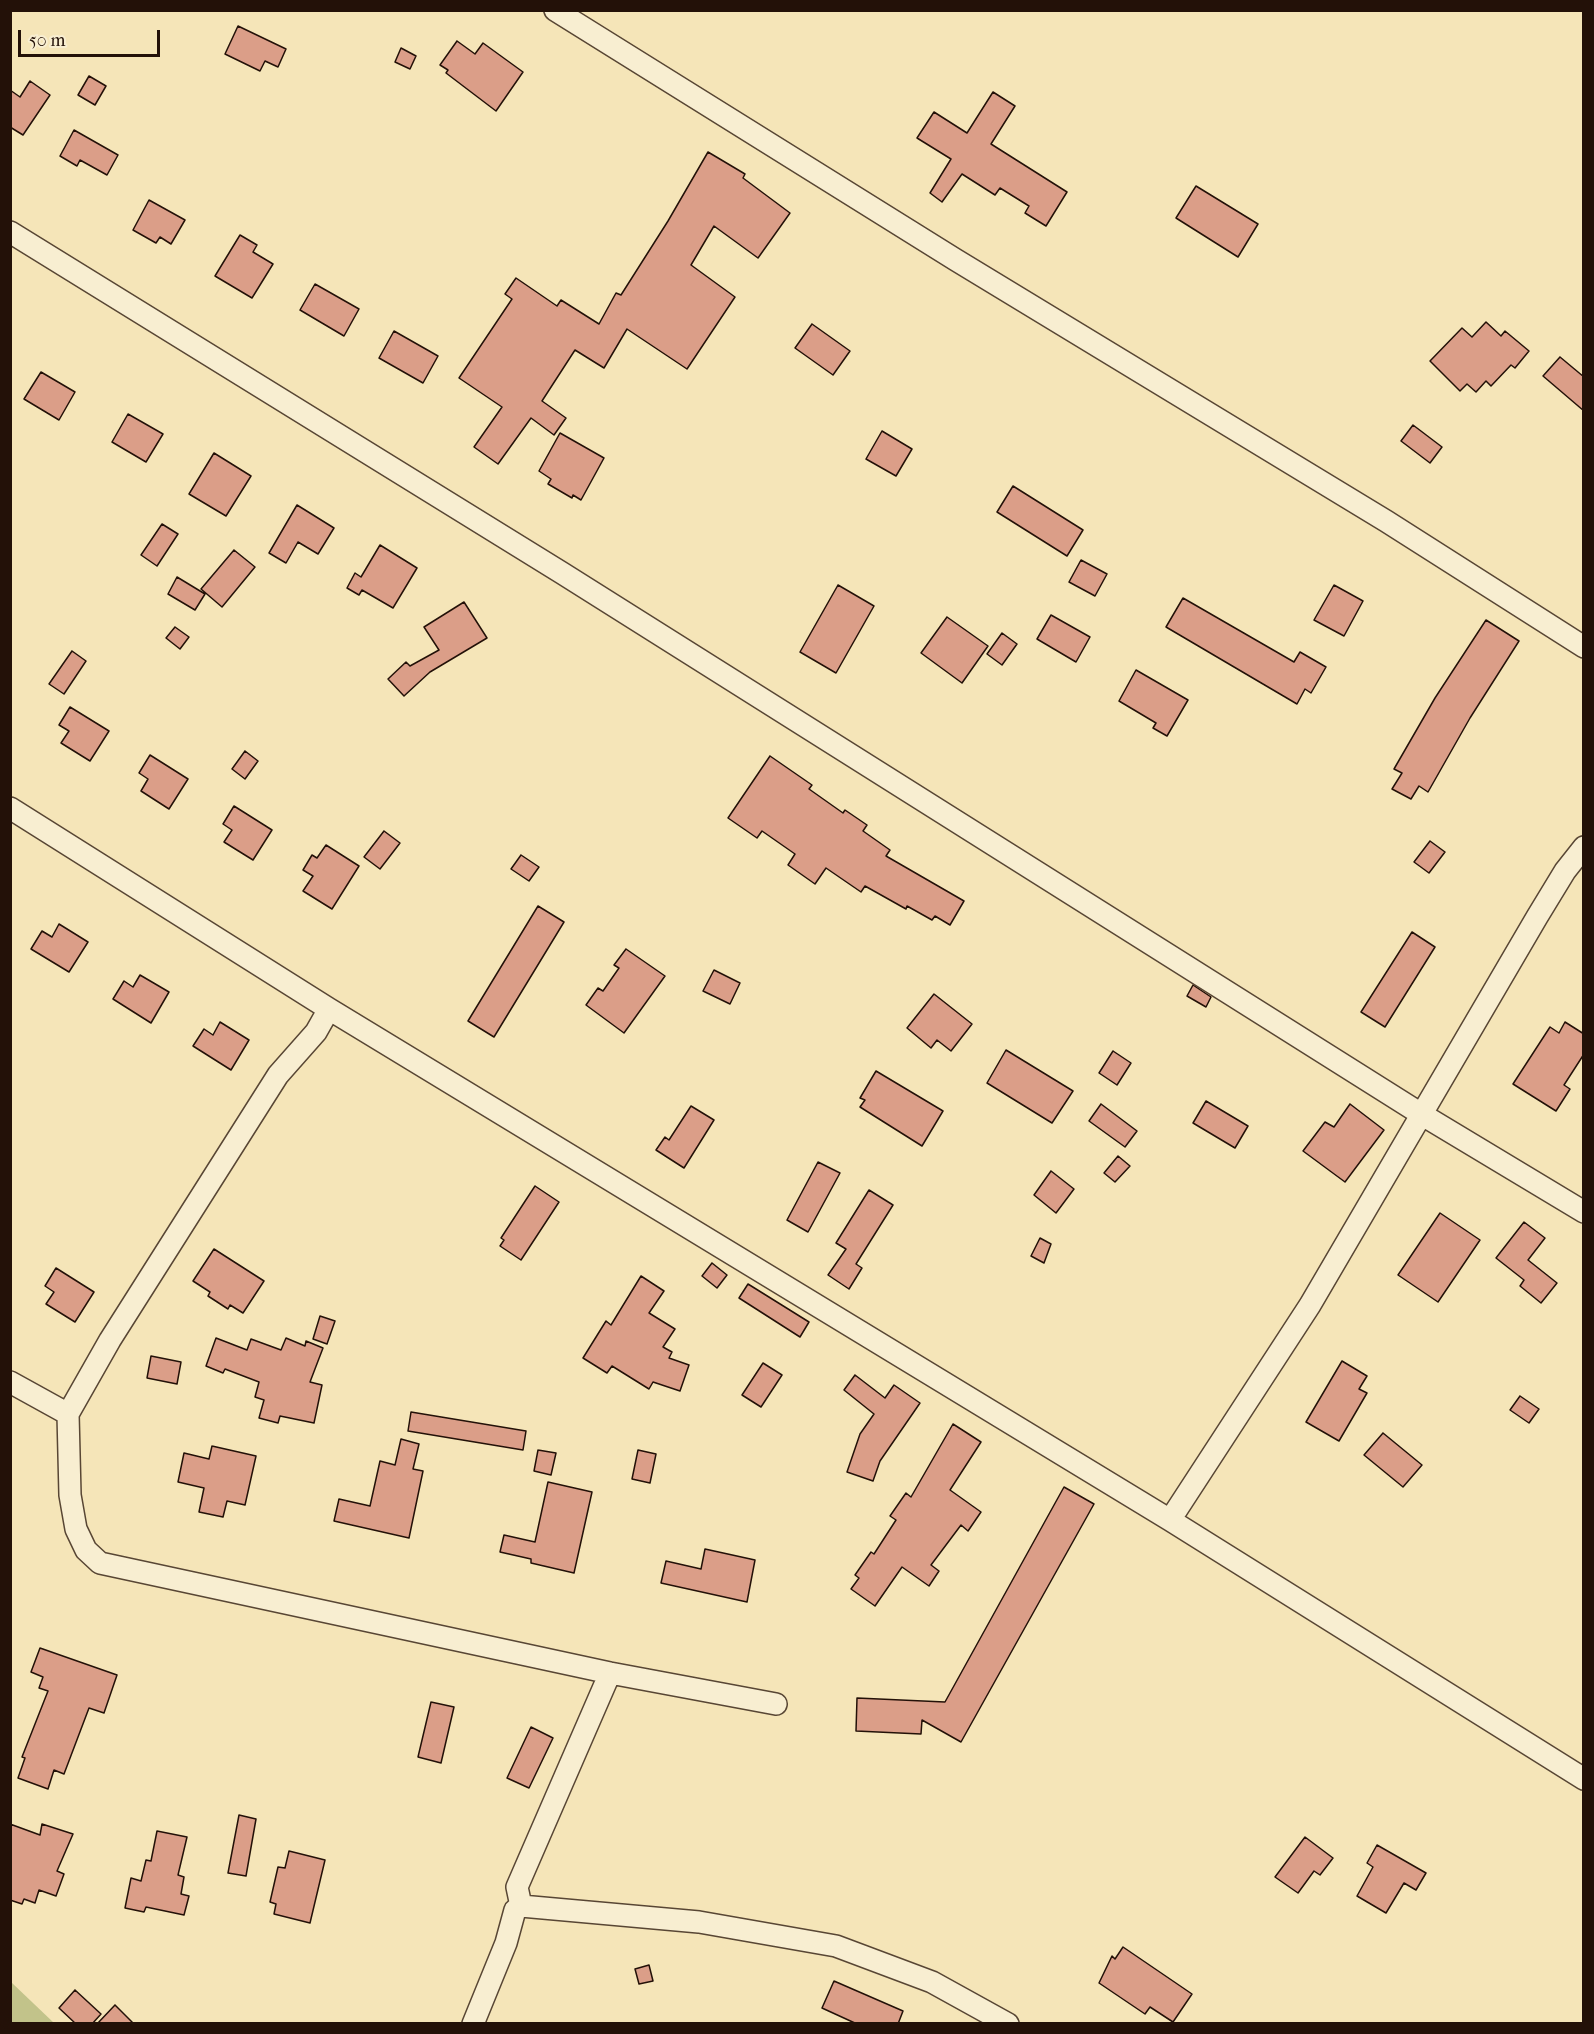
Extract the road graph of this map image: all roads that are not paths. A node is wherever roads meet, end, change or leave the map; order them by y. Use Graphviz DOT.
graph roads {
  1 [pos="555,10"];
  2 [pos="10,232"];
  3 [pos="1584,647"];
  4 [pos="10,807"];
  5 [pos="1584,847"];
  6 [pos="328,1009"];
  7 [pos="1421,1114"];
  8 [pos="1584,1212"];
  9 [pos="10,1382"];
  10 [pos="68,1414"];
  11 [pos="1170,1520"];
  12 [pos="610,1673"];
  13 [pos="776,1704"];
  14 [pos="1584,1779"];
  15 [pos="521,1906"];
  16 [pos="473,2024"];
  17 [pos="1008,2024"];
  1 -- 3 [label="street"];
  2 -- 7 [label="street"];
  4 -- 6 [label="street"];
  5 -- 7 [label="street"];
  6 -- 10 [label="street"];
  6 -- 11 [label="street"];
  7 -- 8 [label="street"];
  7 -- 11 [label="street"];
  9 -- 10 [label="street"];
  10 -- 12 [label="street"];
  11 -- 14 [label="street"];
  12 -- 13 [label="street"];
  12 -- 15 [label="street"];
  15 -- 16 [label="street"];
  15 -- 17 [label="street"];
}
